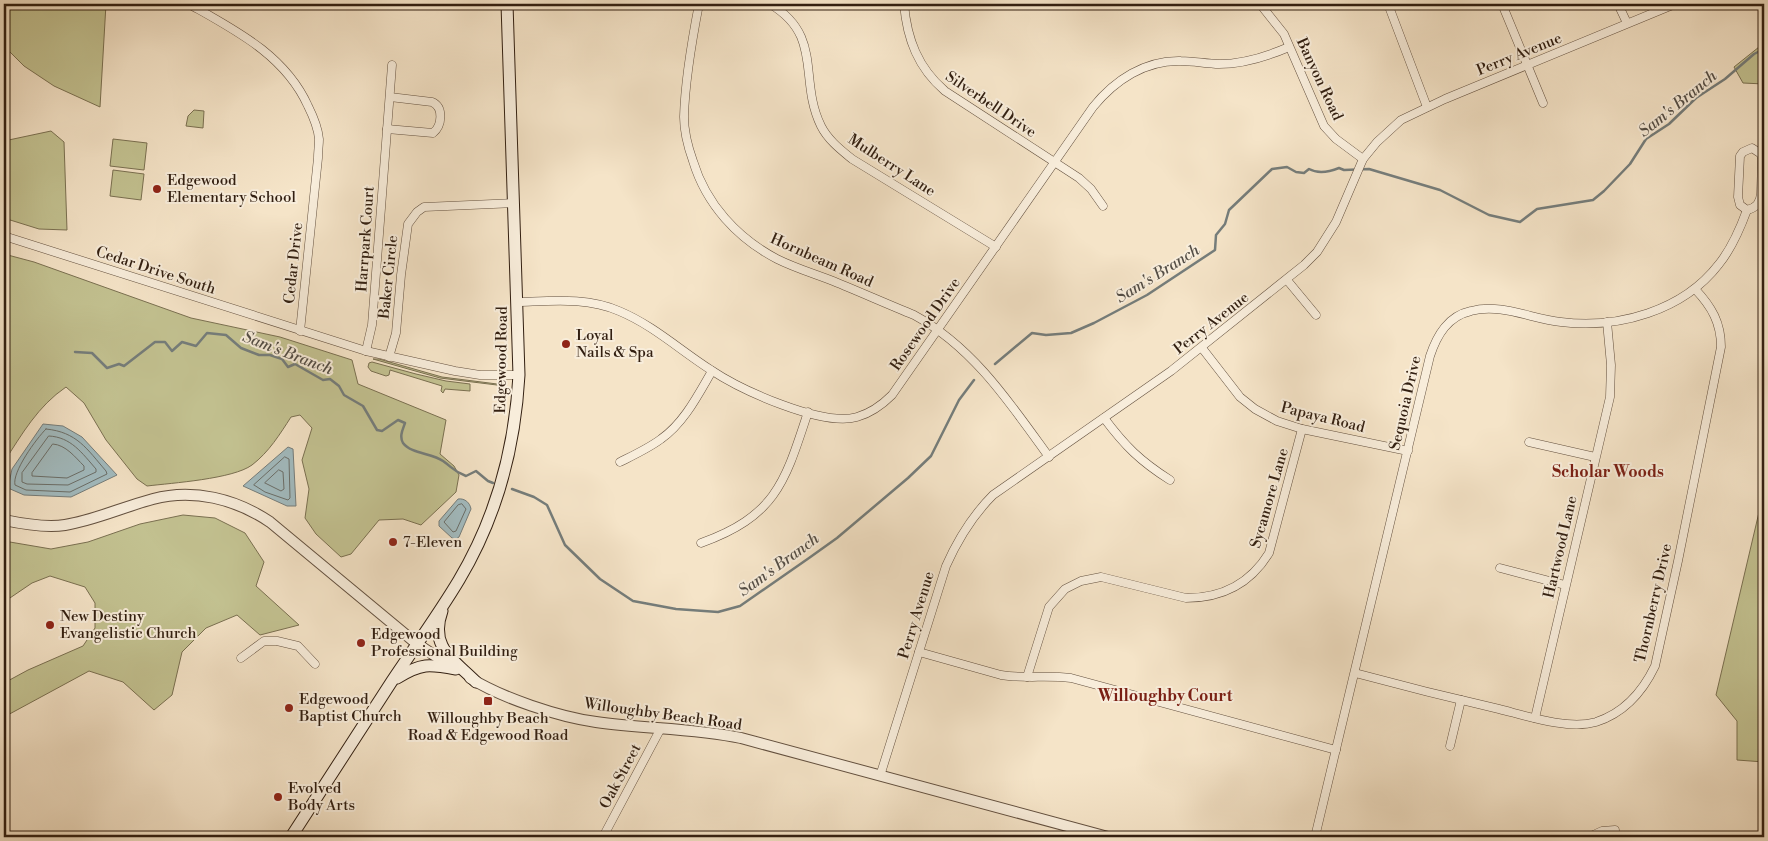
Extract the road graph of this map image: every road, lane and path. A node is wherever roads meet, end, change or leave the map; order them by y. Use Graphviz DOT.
graph roads {
  1 [pos="189,4"];
  2 [pos="507,4"];
  3 [pos="699,4"];
  4 [pos="770,4"];
  5 [pos="904,4"];
  6 [pos="1260,4"];
  7 [pos="1388,4"];
  8 [pos="1502,4"];
  9 [pos="1618,4"];
  10 [pos="1675,4"];
  11 [pos="1627,24"];
  12 [pos="1289,47"];
  13 [pos="392,65"];
  14 [pos="1528,66"];
  15 [pos="390,97"];
  16 [pos="1543,103"];
  17 [pos="1427,107"];
  18 [pos="387,129"];
  19 [pos="1363,159"];
  20 [pos="1055,162"];
  21 [pos="514,203"];
  22 [pos="1103,206"];
  23 [pos="1747,210"];
  24 [pos="4,236"];
  25 [pos="996,247"];
  26 [pos="1286,280"];
  27 [pos="1695,289"];
  28 [pos="518,302"];
  29 [pos="1316,315"];
  30 [pos="1607,322"];
  31 [pos="938,330"];
  32 [pos="300,331"];
  33 [pos="1202,348"];
  34 [pos="366,351"];
  35 [pos="390,356"];
  36 [pos="712,371"];
  37 [pos="519,375"];
  38 [pos="808,412"];
  39 [pos="1104,418"];
  40 [pos="1302,429"];
  41 [pos="1529,442"];
  42 [pos="1408,451"];
  43 [pos="1049,457"];
  44 [pos="1595,457"];
  45 [pos="620,462"];
  46 [pos="1170,480"];
  47 [pos="4,520"];
  48 [pos="701,543"];
  49 [pos="1500,568"];
  50 [pos="1565,585"];
  51 [pos="447,598"];
  52 [pos="417,644"];
  53 [pos="919,652"];
  54 [pos="241,658"];
  55 [pos="315,664"];
  56 [pos="456,670"];
  57 [pos="1355,673"];
  58 [pos="1026,677"];
  59 [pos="393,680"];
  60 [pos="476,682"];
  61 [pos="1461,700"];
  62 [pos="1535,718"];
  63 [pos="661,728"];
  64 [pos="1450,746"];
  65 [pos="1336,750"];
  66 [pos="880,776"];
  67 [pos="1615,830"];
  68 [pos="291,837"];
  69 [pos="603,837"];
  70 [pos="1108,837"];
  71 [pos="1315,837"];
  72 [pos="1589,837"];
  1 -- 32 [label="street, Cedar Drive"];
  2 -- 21 [label="main road, Edgewood Road"];
  3 -- 31 [label="street, Hornbeam Road"];
  4 -- 25 [label="street, Mulberry Lane"];
  5 -- 20 [label="street, Silverbell Drive"];
  6 -- 12 [label="street, Banyon Road"];
  7 -- 17 [label="street"];
  8 -- 14 [label="street"];
  9 -- 11 [label="street"];
  10 -- 11 [label="street, Perry Avenue"];
  11 -- 14 [label="street, Perry Avenue"];
  12 -- 19 [label="street, Banyon Road"];
  12 -- 20 [label="street, Rosewood Drive"];
  13 -- 15 [label="street, Harrpark Court"];
  14 -- 16 [label="street"];
  14 -- 17 [label="street, Perry Avenue"];
  15 -- 18 [label="street, Harrpark Court"];
  15 -- 18 [label="street"];
  17 -- 19 [label="street, Perry Avenue"];
  18 -- 34 [label="street, Harrpark Court"];
  19 -- 26 [label="street, Perry Avenue"];
  20 -- 22 [label="street, Silverbell Drive"];
  20 -- 25 [label="street, Rosewood Drive"];
  21 -- 28 [label="main road, Edgewood Road"];
  21 -- 35 [label="street, Baker Circle"];
  23 -- 23 [label="street, Sequoia Drive"];
  23 -- 27 [label="street, Sequoia Drive"];
  24 -- 32 [label="street, Cedar Drive South"];
  25 -- 31 [label="street, Rosewood Drive"];
  26 -- 29 [label="street"];
  26 -- 33 [label="street, Perry Avenue"];
  27 -- 30 [label="street, Sequoia Drive"];
  27 -- 62 [label="street, Thornberry Drive"];
  28 -- 36 [label="street, Rosewood Drive"];
  28 -- 37 [label="main road, Edgewood Road"];
  30 -- 42 [label="street, Sequoia Drive"];
  30 -- 44 [label="street, Hartwood Lane"];
  31 -- 38 [label="street, Rosewood Drive"];
  31 -- 43 [label="street, Hornbeam Road"];
  32 -- 34 [label="street"];
  33 -- 39 [label="street, Perry Avenue"];
  33 -- 40 [label="street, Papaya Road"];
  34 -- 35 [label="street"];
  35 -- 37 [label="street"];
  36 -- 38 [label="street, Rosewood Drive"];
  36 -- 45 [label="street"];
  37 -- 51 [label="main road, Edgewood Road"];
  38 -- 48 [label="street"];
  39 -- 43 [label="street, Perry Avenue"];
  39 -- 46 [label="street"];
  40 -- 42 [label="street, Papaya Road"];
  40 -- 58 [label="street, Sycamore Lane"];
  41 -- 44 [label="street"];
  42 -- 57 [label="street, Sequoia Drive"];
  43 -- 53 [label="street, Perry Avenue"];
  44 -- 50 [label="street, Hartwood Lane"];
  47 -- 52 [label="street, Willoughby Beach Road"];
  49 -- 50 [label="street"];
  50 -- 62 [label="street, Hartwood Lane"];
  51 -- 52 [label="main road, Edgewood Road"];
  51 -- 60 [label="main road"];
  52 -- 56 [label="street, Willoughby Beach Road"];
  52 -- 59 [label="main road, Edgewood Road"];
  53 -- 58 [label="street"];
  53 -- 66 [label="street, Perry Avenue"];
  54 -- 55 [label="street"];
  56 -- 59 [label="main road"];
  56 -- 60 [label="street, Willoughby Beach Road"];
  57 -- 61 [label="street, Thornberry Drive"];
  57 -- 65 [label="street, Sequoia Drive"];
  58 -- 65 [label="street"];
  59 -- 68 [label="main road, Edgewood Road"];
  60 -- 63 [label="street, Willoughby Beach Road"];
  61 -- 62 [label="street, Thornberry Drive"];
  61 -- 64 [label="street"];
  63 -- 66 [label="street, Willoughby Beach Road"];
  63 -- 69 [label="street, Oak Street"];
  65 -- 71 [label="street, Sequoia Drive"];
  66 -- 70 [label="street, Willoughby Beach Road"];
  67 -- 72 [label="street"];
}
